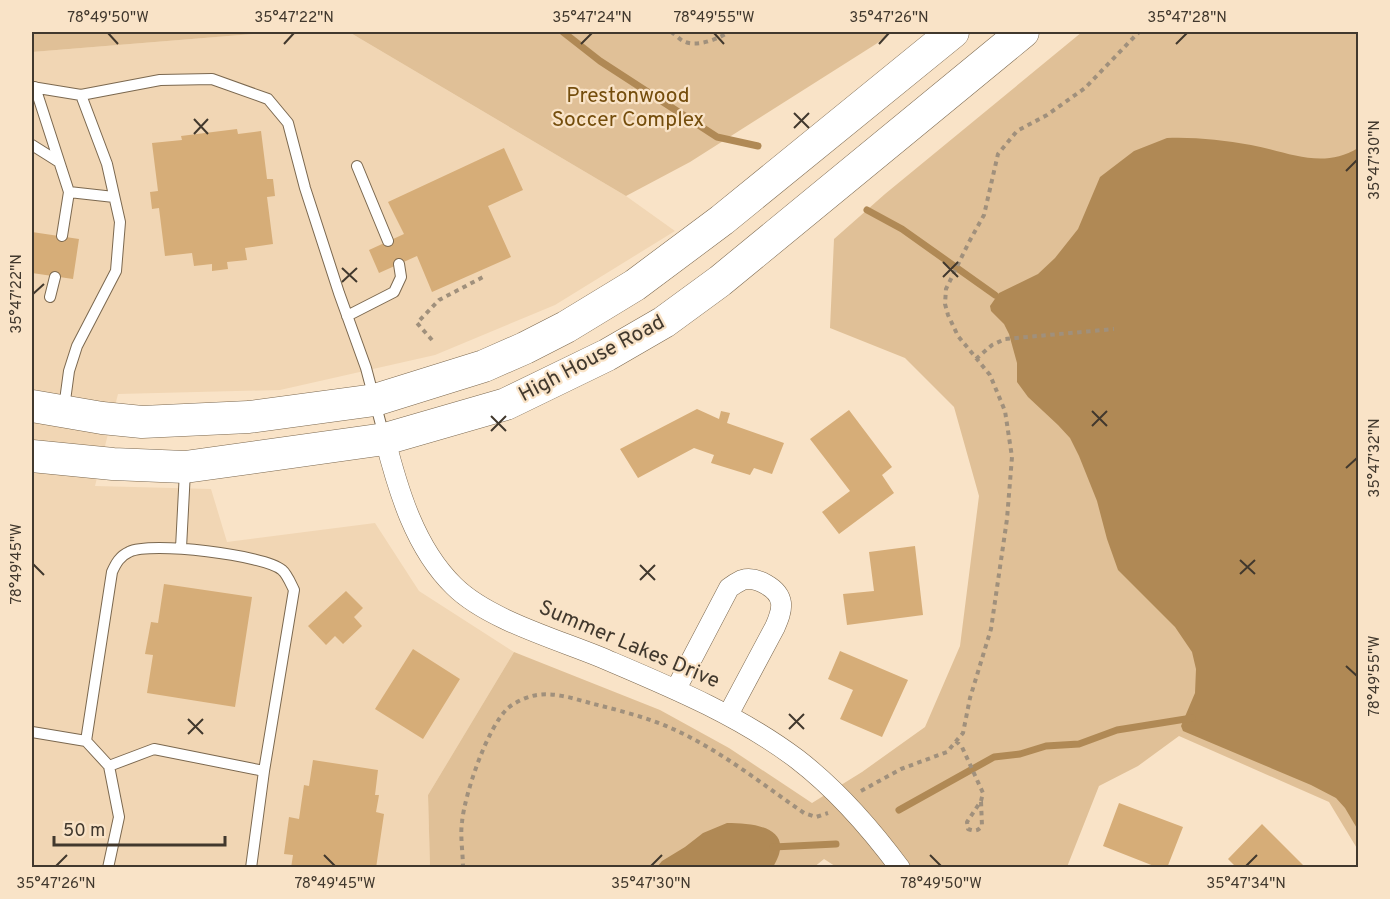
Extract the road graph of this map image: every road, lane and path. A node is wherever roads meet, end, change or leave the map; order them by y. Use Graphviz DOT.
graph roads {
  1 [pos="671,32"];
  2 [pos="729,32"];
  3 [pos="953,32"];
  4 [pos="1023,32"];
  5 [pos="1139,32"];
  6 [pos="33,87"];
  7 [pos="81,95"];
  8 [pos="32,145"];
  9 [pos="59,162"];
  10 [pos="357,166"];
  11 [pos="69,192"];
  12 [pos="114,197"];
  13 [pos="62,236"];
  14 [pos="388,242"];
  15 [pos="399,264"];
  16 [pos="485,276"];
  17 [pos="55,277"];
  18 [pos="50,297"];
  19 [pos="347,316"];
  20 [pos="1114,329"];
  21 [pos="432,340"];
  22 [pos="976,358"];
  23 [pos="375,400"];
  24 [pos="32,406"];
  25 [pos="64,410"];
  26 [pos="385,439"];
  27 [pos="32,456"];
  28 [pos="185,467"];
  29 [pos="181,548"];
  30 [pos="676,689"];
  31 [pos="728,715"];
  32 [pos="32,732"];
  33 [pos="86,741"];
  34 [pos="956,741"];
  35 [pos="109,766"];
  36 [pos="264,771"];
  37 [pos="855,794"];
  38 [pos="981,801"];
  39 [pos="830,812"];
  40 [pos="108,867"];
  41 [pos="251,867"];
  42 [pos="463,867"];
  43 [pos="900,867"];
  1 -- 2 [label="path"];
  3 -- 23 [label="main road, High House Road"];
  4 -- 26 [label="main road, High House Road"];
  5 -- 22 [label="path"];
  6 -- 7 [label="lane"];
  6 -- 9 [label="lane"];
  7 -- 12 [label="lane"];
  7 -- 19 [label="lane"];
  8 -- 9 [label="lane"];
  9 -- 11 [label="lane"];
  10 -- 14 [label="lane"];
  11 -- 12 [label="lane"];
  11 -- 13 [label="lane"];
  12 -- 25 [label="lane"];
  15 -- 19 [label="lane"];
  16 -- 21 [label="path"];
  17 -- 18 [label="lane"];
  19 -- 23 [label="lane"];
  20 -- 22 [label="path"];
  22 -- 34 [label="path"];
  23 -- 25 [label="main road, High House Road"];
  23 -- 26 [label="lane"];
  24 -- 25 [label="main road, High House Road"];
  26 -- 28 [label="main road, High House Road"];
  26 -- 30 [label="street, Summer Lakes Drive"];
  27 -- 28 [label="main road, High House Road"];
  28 -- 29 [label="lane"];
  29 -- 33 [label="lane"];
  29 -- 36 [label="lane"];
  30 -- 31 [label="street, Summer Lakes Drive"];
  30 -- 31 [label="street"];
  31 -- 43 [label="street, Summer Lakes Drive"];
  32 -- 33 [label="lane"];
  33 -- 35 [label="lane"];
  34 -- 37 [label="path"];
  34 -- 38 [label="path"];
  35 -- 36 [label="lane"];
  35 -- 40 [label="lane"];
  36 -- 41 [label="lane"];
  38 -- 38 [label="path"];
  39 -- 42 [label="path"];
}
